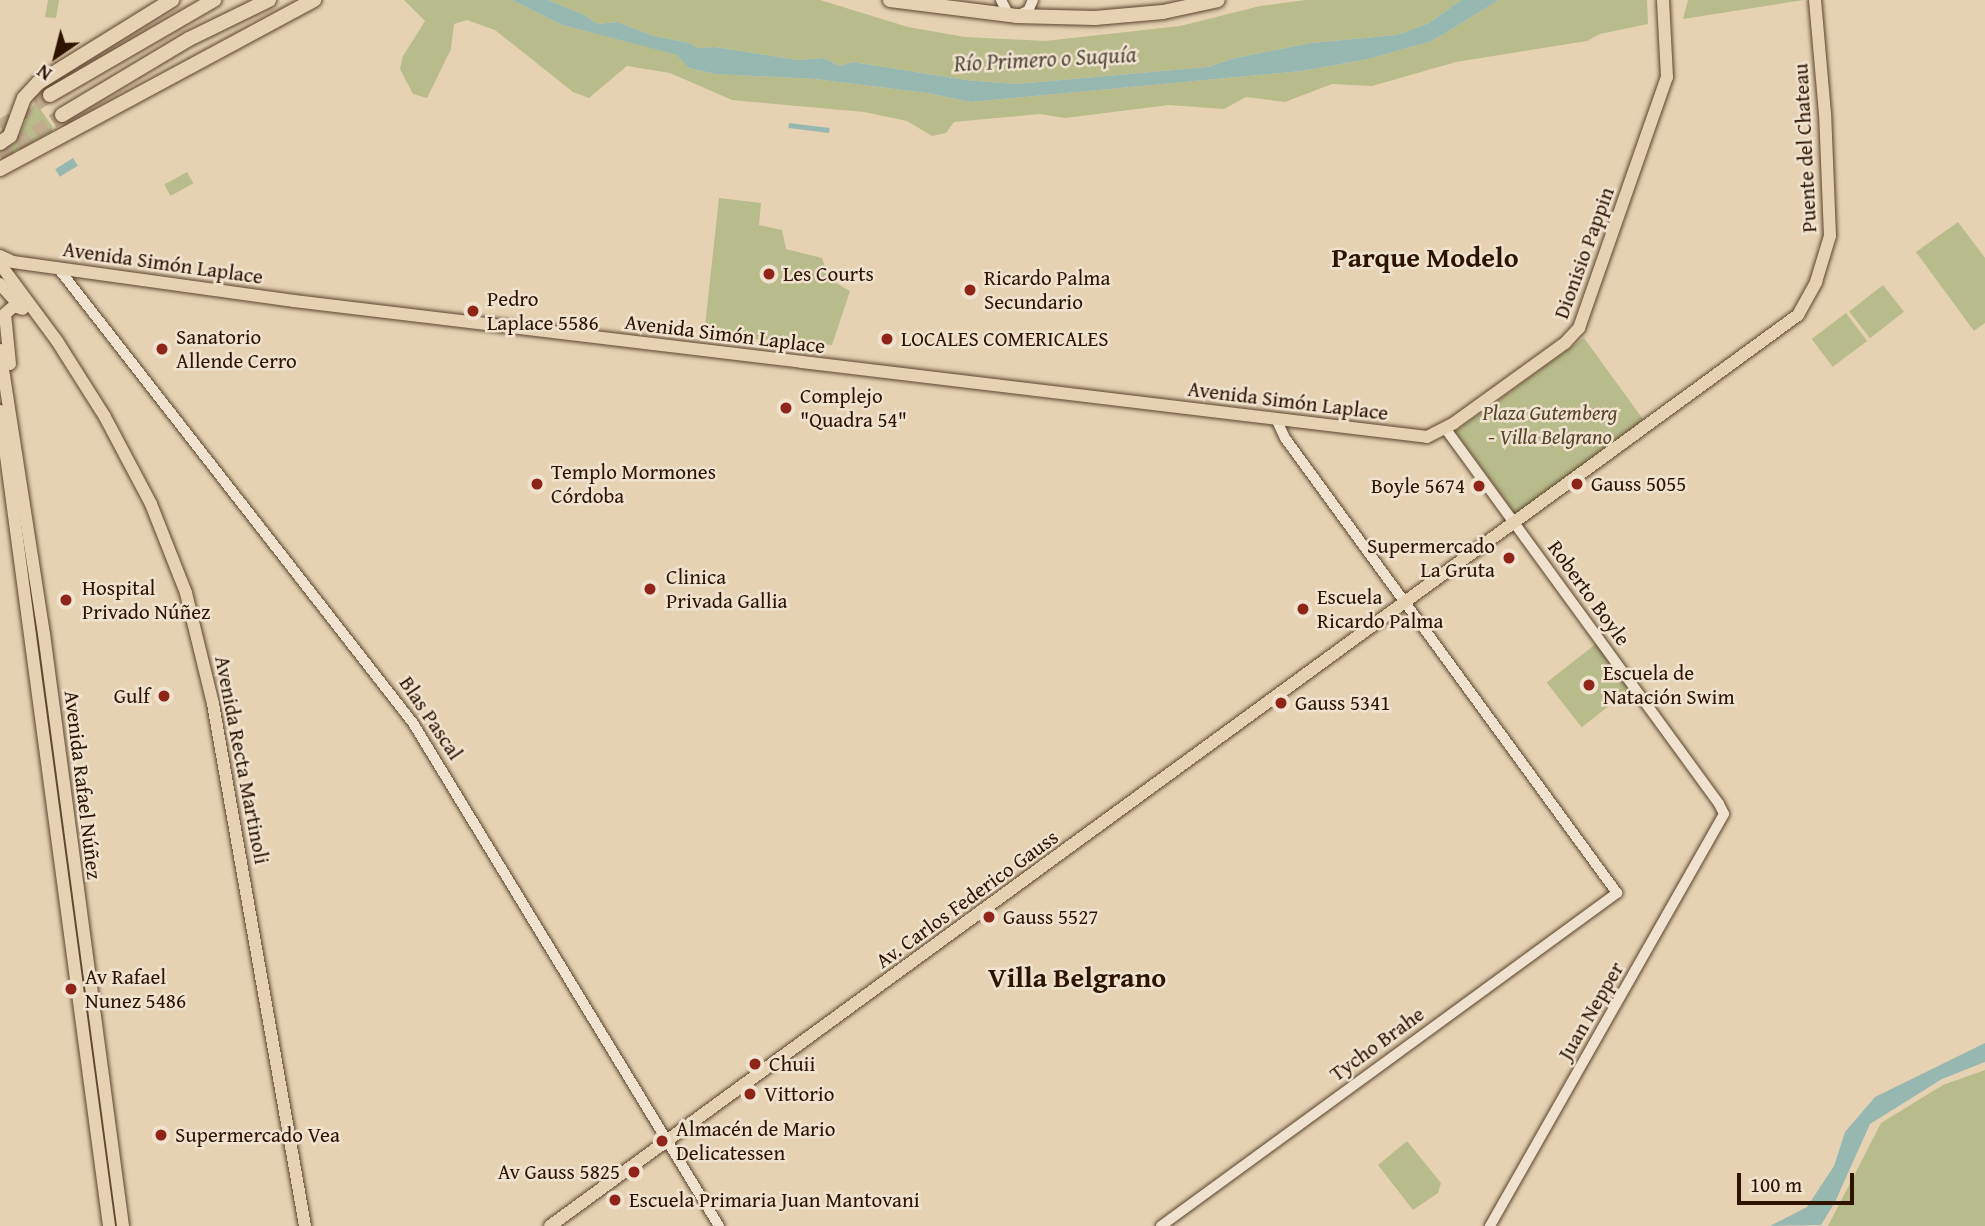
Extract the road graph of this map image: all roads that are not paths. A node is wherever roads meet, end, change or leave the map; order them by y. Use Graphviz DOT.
graph roads {
  1 [pos="172,0"];
  2 [pos="214,0"];
  3 [pos="269,0"];
  4 [pos="314,0"];
  5 [pos="890,0"];
  6 [pos="1001,0"];
  7 [pos="1033,0"];
  8 [pos="1218,0"];
  9 [pos="1663,0"];
  10 [pos="1816,6"];
  11 [pos="1016,16"];
  12 [pos="50,95"];
  13 [pos="18,115"];
  14 [pos="62,115"];
  15 [pos="0,127"];
  16 [pos="0,144"];
  17 [pos="0,169"];
  18 [pos="0,256"];
  19 [pos="0,264"];
  20 [pos="58,268"];
  21 [pos="0,284"];
  22 [pos="24,310"];
  23 [pos="0,351"];
  24 [pos="0,411"];
  25 [pos="1276,419"];
  26 [pos="1445,428"];
  27 [pos="0,457"];
  28 [pos="18,498"];
  29 [pos="1515,523"];
  30 [pos="1406,603"];
  31 [pos="56,732"];
  32 [pos="45,746"];
  33 [pos="48,764"];
  34 [pos="222,797"];
  35 [pos="1724,814"];
  36 [pos="69,833"];
  37 [pos="239,848"];
  38 [pos="668,1140"];
  39 [pos="109,1226"];
  40 [pos="123,1226"];
  41 [pos="296,1226"];
  42 [pos="305,1226"];
  43 [pos="550,1226"];
  44 [pos="719,1226"];
  45 [pos="1161,1226"];
  46 [pos="1490,1226"];
  1 -- 13 [label="highway"];
  2 -- 12 [label="highway"];
  3 -- 14 [label="highway"];
  4 -- 17 [label="highway"];
  5 -- 11 [label="highway"];
  6 -- 11 [label="street"];
  7 -- 11 [label="street"];
  8 -- 11 [label="highway"];
  9 -- 26 [label="main road, Dionisio Pappin"];
  10 -- 29 [label="main road, Puente del Chateau"];
  13 -- 15 [label="highway"];
  13 -- 16 [label="highway"];
  18 -- 20 [label="main road, Avenida Simón Laplace"];
  19 -- 37 [label="main road, Avenida Recta Martinoli"];
  20 -- 25 [label="main road, Avenida Simón Laplace"];
  20 -- 38 [label="main road, Blas Pascal"];
  21 -- 22 [label="main road, Avenida Recta Martinoli"];
  22 -- 28 [label="main road"];
  22 -- 34 [label="main road, Avenida Recta Martinoli"];
  23 -- 28 [label="main road, Avenida Rafael Núñez"];
  24 -- 28 [label="main road, Avenida Rafael Núñez"];
  25 -- 26 [label="main road, Avenida Simón Laplace"];
  25 -- 30 [label="main road"];
  26 -- 29 [label="main road, Roberto Boyle"];
  27 -- 28 [label="main road"];
  28 -- 31 [label="main road, Avenida Rafael Núñez"];
  28 -- 32 [label="main road, Avenida Rafael Núñez"];
  29 -- 30 [label="main road, Av. Carlos Federico Gauss"];
  29 -- 35 [label="main road, Roberto Boyle"];
  30 -- 38 [label="main road, Av. Carlos Federico Gauss"];
  30 -- 45 [label="main road, Tycho Brahe"];
  31 -- 32 [label="main road"];
  31 -- 36 [label="main road, Avenida Rafael Núñez"];
  32 -- 33 [label="main road, Avenida Rafael Núñez"];
  33 -- 36 [label="main road"];
  33 -- 39 [label="main road, Avenida Rafael Núñez"];
  34 -- 37 [label="main road"];
  34 -- 41 [label="main road, Avenida Recta Martinoli"];
  35 -- 46 [label="main road, Juan Nepper"];
  36 -- 40 [label="main road, Avenida Rafael Núñez"];
  37 -- 42 [label="main road, Avenida Recta Martinoli"];
  38 -- 43 [label="main road, Av. Carlos Federico Gauss"];
  38 -- 44 [label="main road, Blas Pascal"];
}
